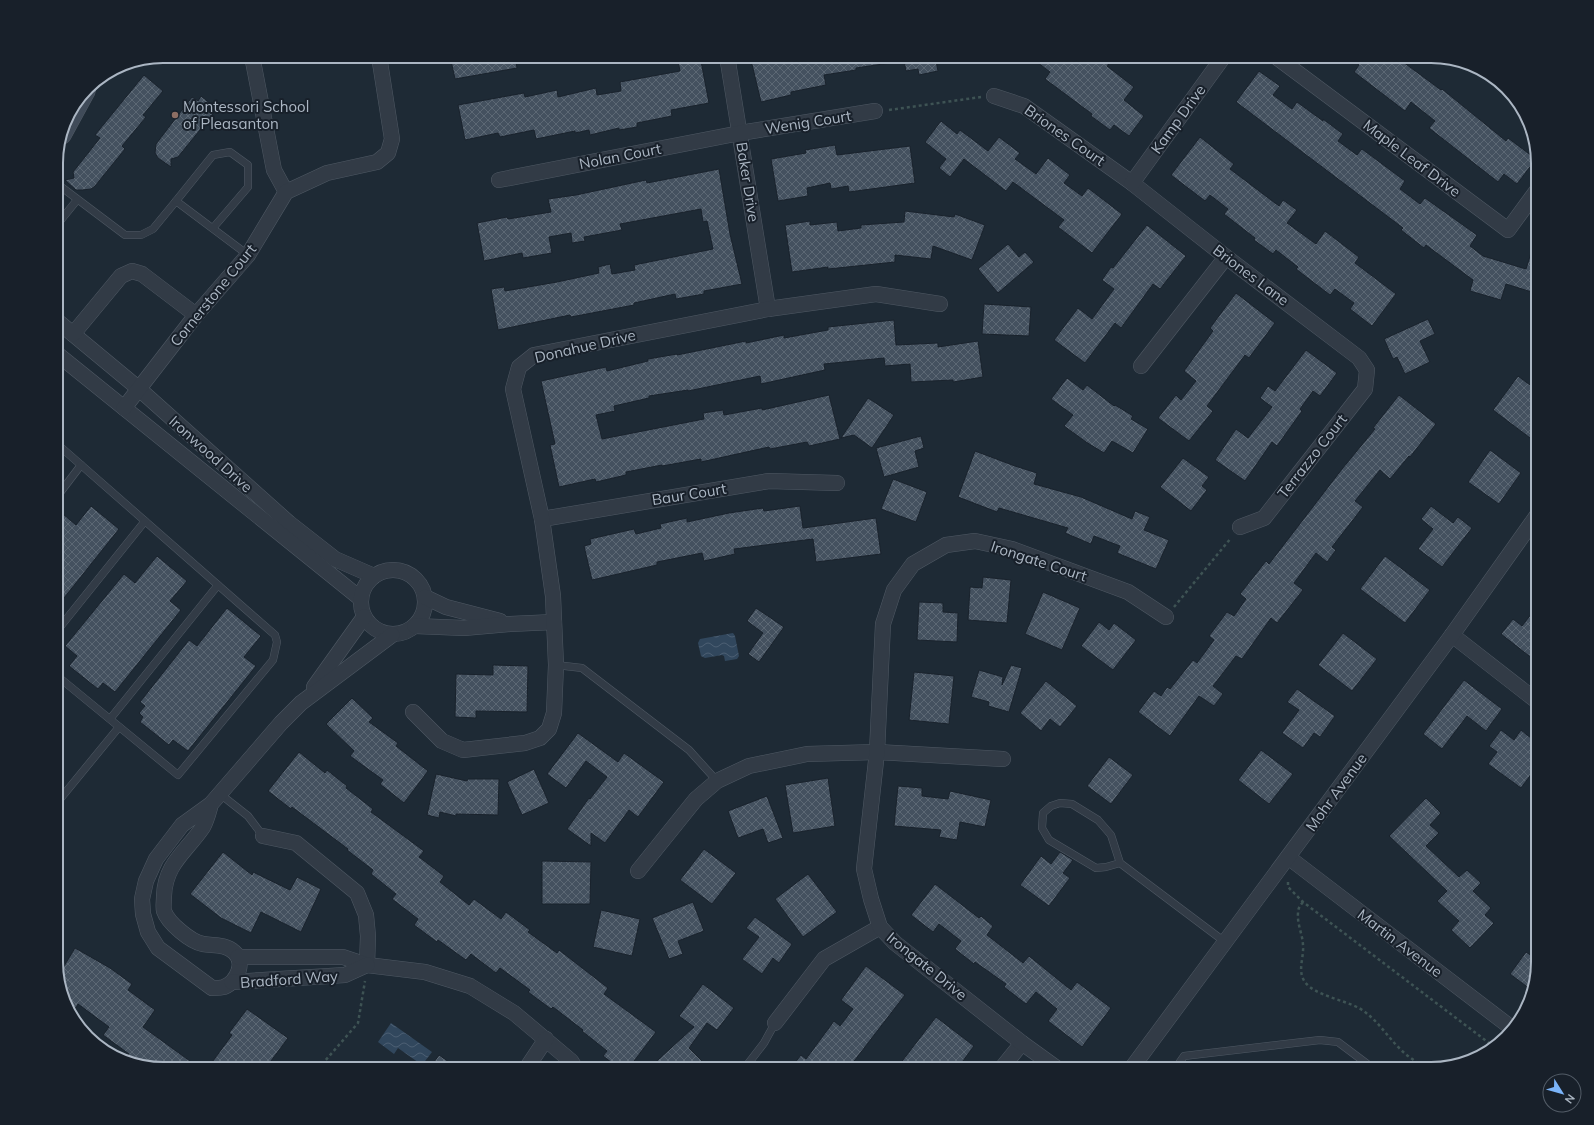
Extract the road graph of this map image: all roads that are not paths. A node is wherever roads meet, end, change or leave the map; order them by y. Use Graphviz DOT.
graph roads {
  1 [pos="253,63"];
  2 [pos="380,63"];
  3 [pos="728,63"];
  4 [pos="1219,63"];
  5 [pos="1284,63"];
  6 [pos="994,96"];
  7 [pos="875,111"];
  8 [pos="740,133"];
  9 [pos="499,180"];
  10 [pos="1132,182"];
  11 [pos="63,189"];
  12 [pos="286,192"];
  13 [pos="1531,199"];
  14 [pos="77,200"];
  15 [pos="176,201"];
  16 [pos="63,217"];
  17 [pos="213,228"];
  18 [pos="248,255"];
  19 [pos="1226,257"];
  20 [pos="940,304"];
  21 [pos="768,309"];
  22 [pos="196,315"];
  23 [pos="63,326"];
  24 [pos="73,334"];
  25 [pos="63,359"];
  26 [pos="1141,366"];
  27 [pos="1367,370"];
  28 [pos="138,388"];
  29 [pos="124,408"];
  30 [pos="63,449"];
  31 [pos="81,465"];
  32 [pos="837,483"];
  33 [pos="63,489"];
  34 [pos="542,519"];
  35 [pos="144,521"];
  36 [pos="1531,524"];
  37 [pos="1240,526"];
  38 [pos="374,576"];
  39 [pos="218,585"];
  40 [pos="426,597"];
  41 [pos="361,599"];
  42 [pos="364,617"];
  43 [pos="1166,617"];
  44 [pos="554,622"];
  45 [pos="63,623"];
  46 [pos="510,624"];
  47 [pos="415,626"];
  48 [pos="392,634"];
  49 [pos="1452,635"];
  50 [pos="556,665"];
  51 [pos="63,681"];
  52 [pos="1531,697"];
  53 [pos="301,703"];
  54 [pos="413,712"];
  55 [pos="110,719"];
  56 [pos="118,727"];
  57 [pos="877,752"];
  58 [pos="1003,759"];
  59 [pos="717,782"];
  60 [pos="63,795"];
  61 [pos="216,799"];
  62 [pos="263,836"];
  63 [pos="1288,857"];
  64 [pos="1120,863"];
  65 [pos="638,871"];
  66 [pos="880,927"];
  67 [pos="1225,942"];
  68 [pos="238,957"];
  69 [pos="367,965"];
  70 [pos="232,982"];
  71 [pos="775,1023"];
  72 [pos="1508,1025"];
  73 [pos="546,1040"];
  74 [pos="1022,1043"];
  75 [pos="531,1062"];
  76 [pos="572,1062"];
  77 [pos="749,1062"];
  78 [pos="1007,1062"];
  79 [pos="1048,1062"];
  80 [pos="1136,1062"];
  81 [pos="1180,1062"];
  82 [pos="1365,1062"];
  1 -- 12 [label="street"];
  2 -- 12 [label="street"];
  3 -- 8 [label="street, Baker Drive"];
  4 -- 10 [label="street, Kamp Drive"];
  5 -- 13 [label="street, Maple Leaf Drive"];
  6 -- 10 [label="street, Briones Court"];
  7 -- 8 [label="street, Wenig Court"];
  8 -- 9 [label="street, Nolan Court"];
  8 -- 21 [label="street, Baker Drive"];
  10 -- 19 [label="street, Briones Lane"];
  11 -- 14 [label="lane"];
  12 -- 18 [label="street, Cornerstone Court"];
  14 -- 15 [label="lane"];
  14 -- 16 [label="lane"];
  15 -- 17 [label="lane"];
  15 -- 17 [label="lane"];
  17 -- 18 [label="lane"];
  18 -- 22 [label="street, Cornerstone Court"];
  19 -- 26 [label="street"];
  19 -- 27 [label="street, Briones Lane"];
  20 -- 21 [label="street, Donahue Drive"];
  21 -- 34 [label="street, Donahue Drive"];
  22 -- 24 [label="street"];
  22 -- 28 [label="street, Cornerstone Court"];
  23 -- 24 [label="street, Ironwood Drive"];
  24 -- 28 [label="street, Ironwood Drive"];
  25 -- 29 [label="street, Ironwood Drive"];
  27 -- 37 [label="street, Terrazzo Court"];
  28 -- 29 [label="street, Cornerstone Court"];
  28 -- 38 [label="street, Ironwood Drive"];
  29 -- 41 [label="street, Ironwood Drive"];
  30 -- 31 [label="lane"];
  31 -- 33 [label="lane"];
  31 -- 35 [label="lane"];
  32 -- 34 [label="street, Baur Court"];
  34 -- 44 [label="street, Donahue Drive"];
  35 -- 39 [label="lane"];
  35 -- 45 [label="lane"];
  36 -- 49 [label="street, Mohr Avenue"];
  38 -- 40 [label="street"];
  38 -- 41 [label="street"];
  39 -- 55 [label="lane"];
  39 -- 56 [label="lane"];
  40 -- 46 [label="street"];
  40 -- 47 [label="street"];
  41 -- 42 [label="street"];
  42 -- 48 [label="street"];
  42 -- 53 [label="street, Bradford Way"];
  43 -- 57 [label="street, Irongate Court"];
  44 -- 46 [label="street"];
  44 -- 50 [label="street, Donahue Drive"];
  46 -- 47 [label="street"];
  47 -- 48 [label="street"];
  48 -- 53 [label="street, Bradford Way"];
  49 -- 52 [label="street"];
  49 -- 63 [label="street, Mohr Avenue"];
  50 -- 54 [label="street, Donahue Drive"];
  50 -- 59 [label="lane"];
  51 -- 55 [label="lane"];
  53 -- 61 [label="street, Bradford Way"];
  55 -- 56 [label="lane"];
  56 -- 60 [label="lane"];
  57 -- 58 [label="street"];
  57 -- 59 [label="street"];
  57 -- 66 [label="street, Irongate Drive"];
  59 -- 65 [label="street"];
  61 -- 62 [label="lane"];
  61 -- 68 [label="street, Bradford Way"];
  61 -- 70 [label="street, Bradford Way"];
  62 -- 69 [label="street"];
  63 -- 67 [label="street, Mohr Avenue"];
  63 -- 72 [label="street, Martin Avenue"];
  64 -- 64 [label="lane"];
  64 -- 67 [label="lane"];
  66 -- 71 [label="street"];
  66 -- 74 [label="street, Irongate Drive"];
  67 -- 80 [label="street, Mohr Avenue"];
  68 -- 69 [label="street, Bradford Way"];
  68 -- 70 [label="street, Bradford Way"];
  69 -- 70 [label="street, Bradford Way"];
  69 -- 73 [label="street, Bradford Way"];
  71 -- 77 [label="lane"];
  73 -- 75 [label="street"];
  73 -- 76 [label="street, Bradford Way"];
  74 -- 78 [label="street"];
  74 -- 79 [label="street, Irongate Drive"];
  81 -- 82 [label="lane"];
}
